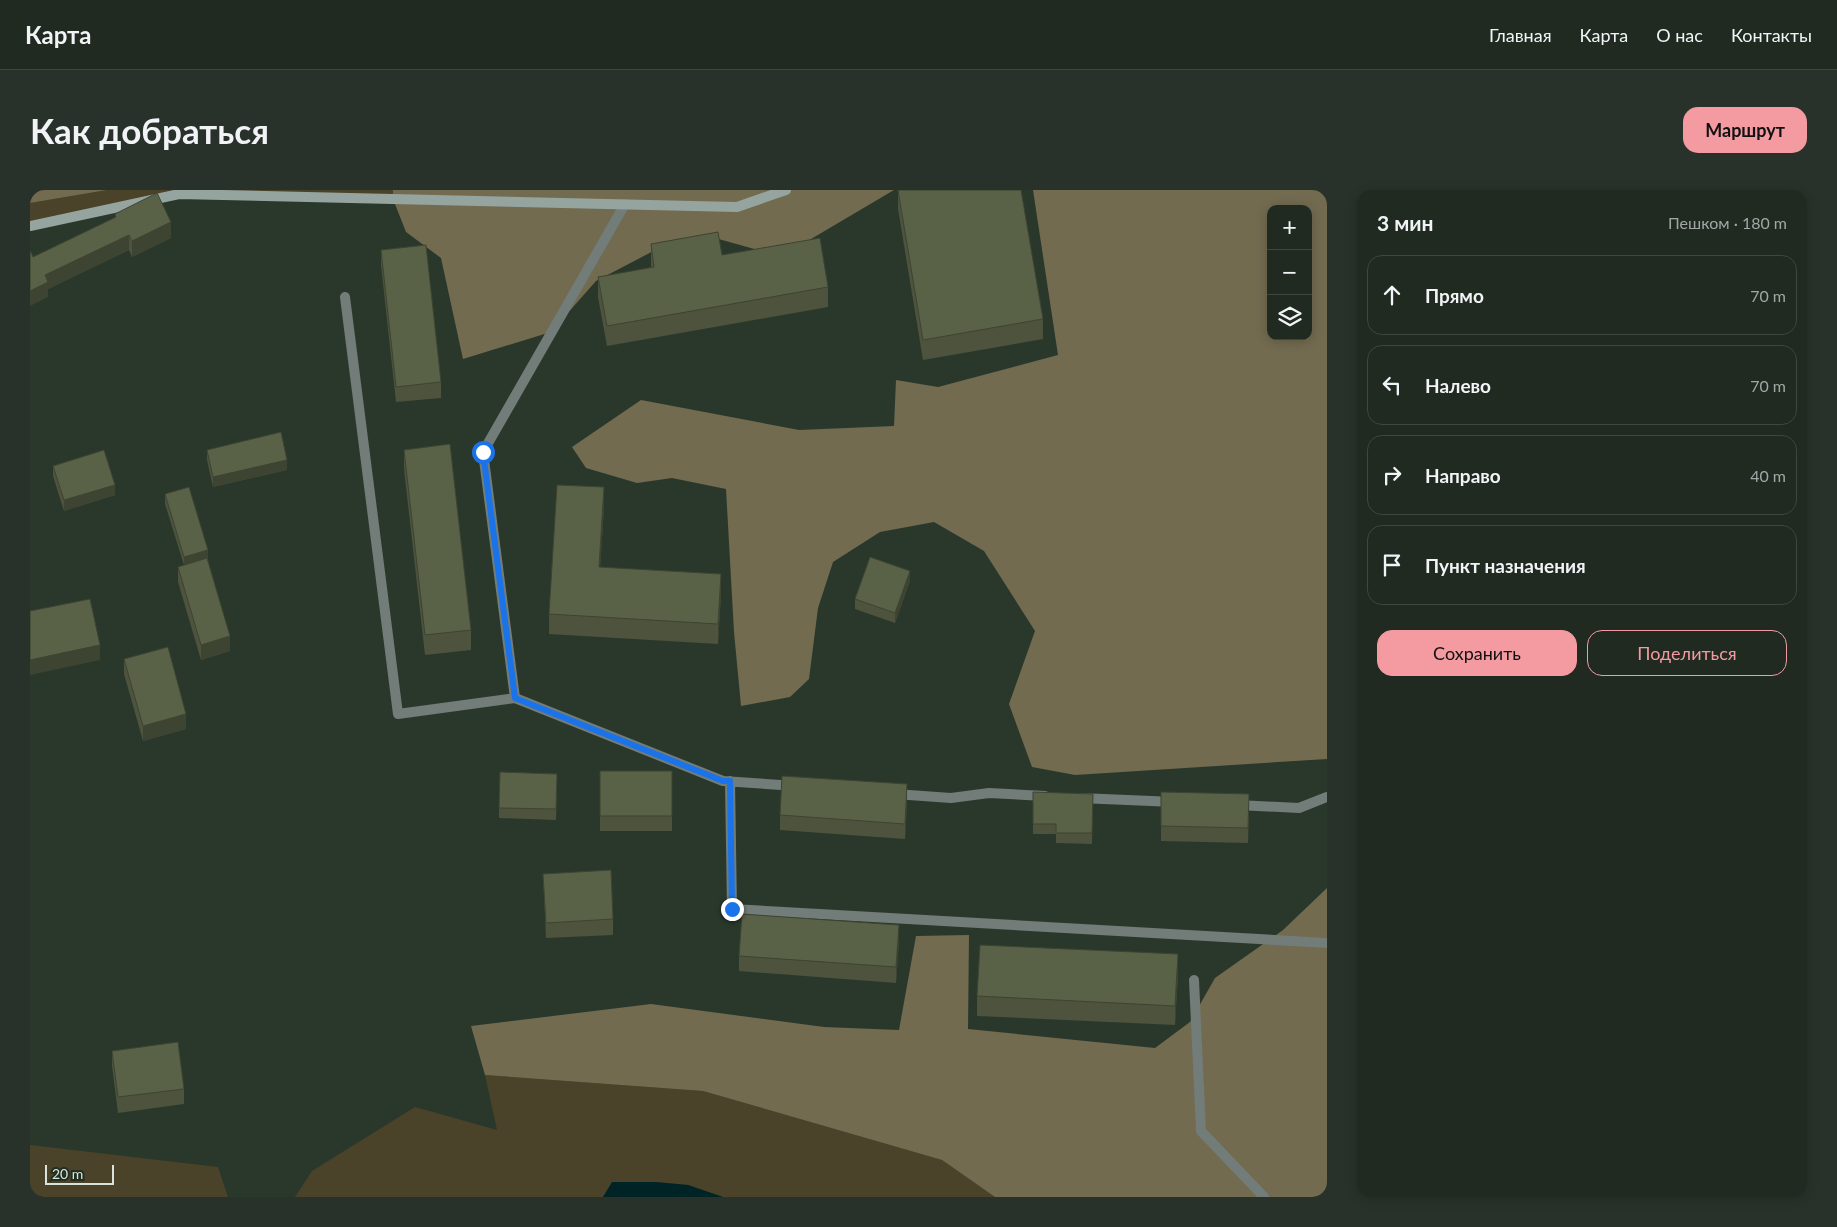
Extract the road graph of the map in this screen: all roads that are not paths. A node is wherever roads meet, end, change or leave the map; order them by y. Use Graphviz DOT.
graph roads {
  1 [pos="786,190"];
  2 [pos="625,204"];
  3 [pos="30,226"];
  4 [pos="344,297"];
  5 [pos="515,698"];
  6 [pos="730,781"];
  7 [pos="807,787"];
  8 [pos="884,793"];
  9 [pos="1327,798"];
  10 [pos="1183,802"];
  11 [pos="1231,804"];
  12 [pos="1327,943"];
  13 [pos="1194,980"];
  14 [pos="1264,1197"];
  1 -- 2 [label="street"];
  2 -- 3 [label="street"];
  2 -- 5 [label="lane"];
  4 -- 5 [label="lane"];
  5 -- 6 [label="lane"];
  6 -- 7 [label="lane"];
  6 -- 12 [label="lane"];
  8 -- 10 [label="lane"];
  9 -- 11 [label="lane"];
  13 -- 14 [label="lane"];
}
